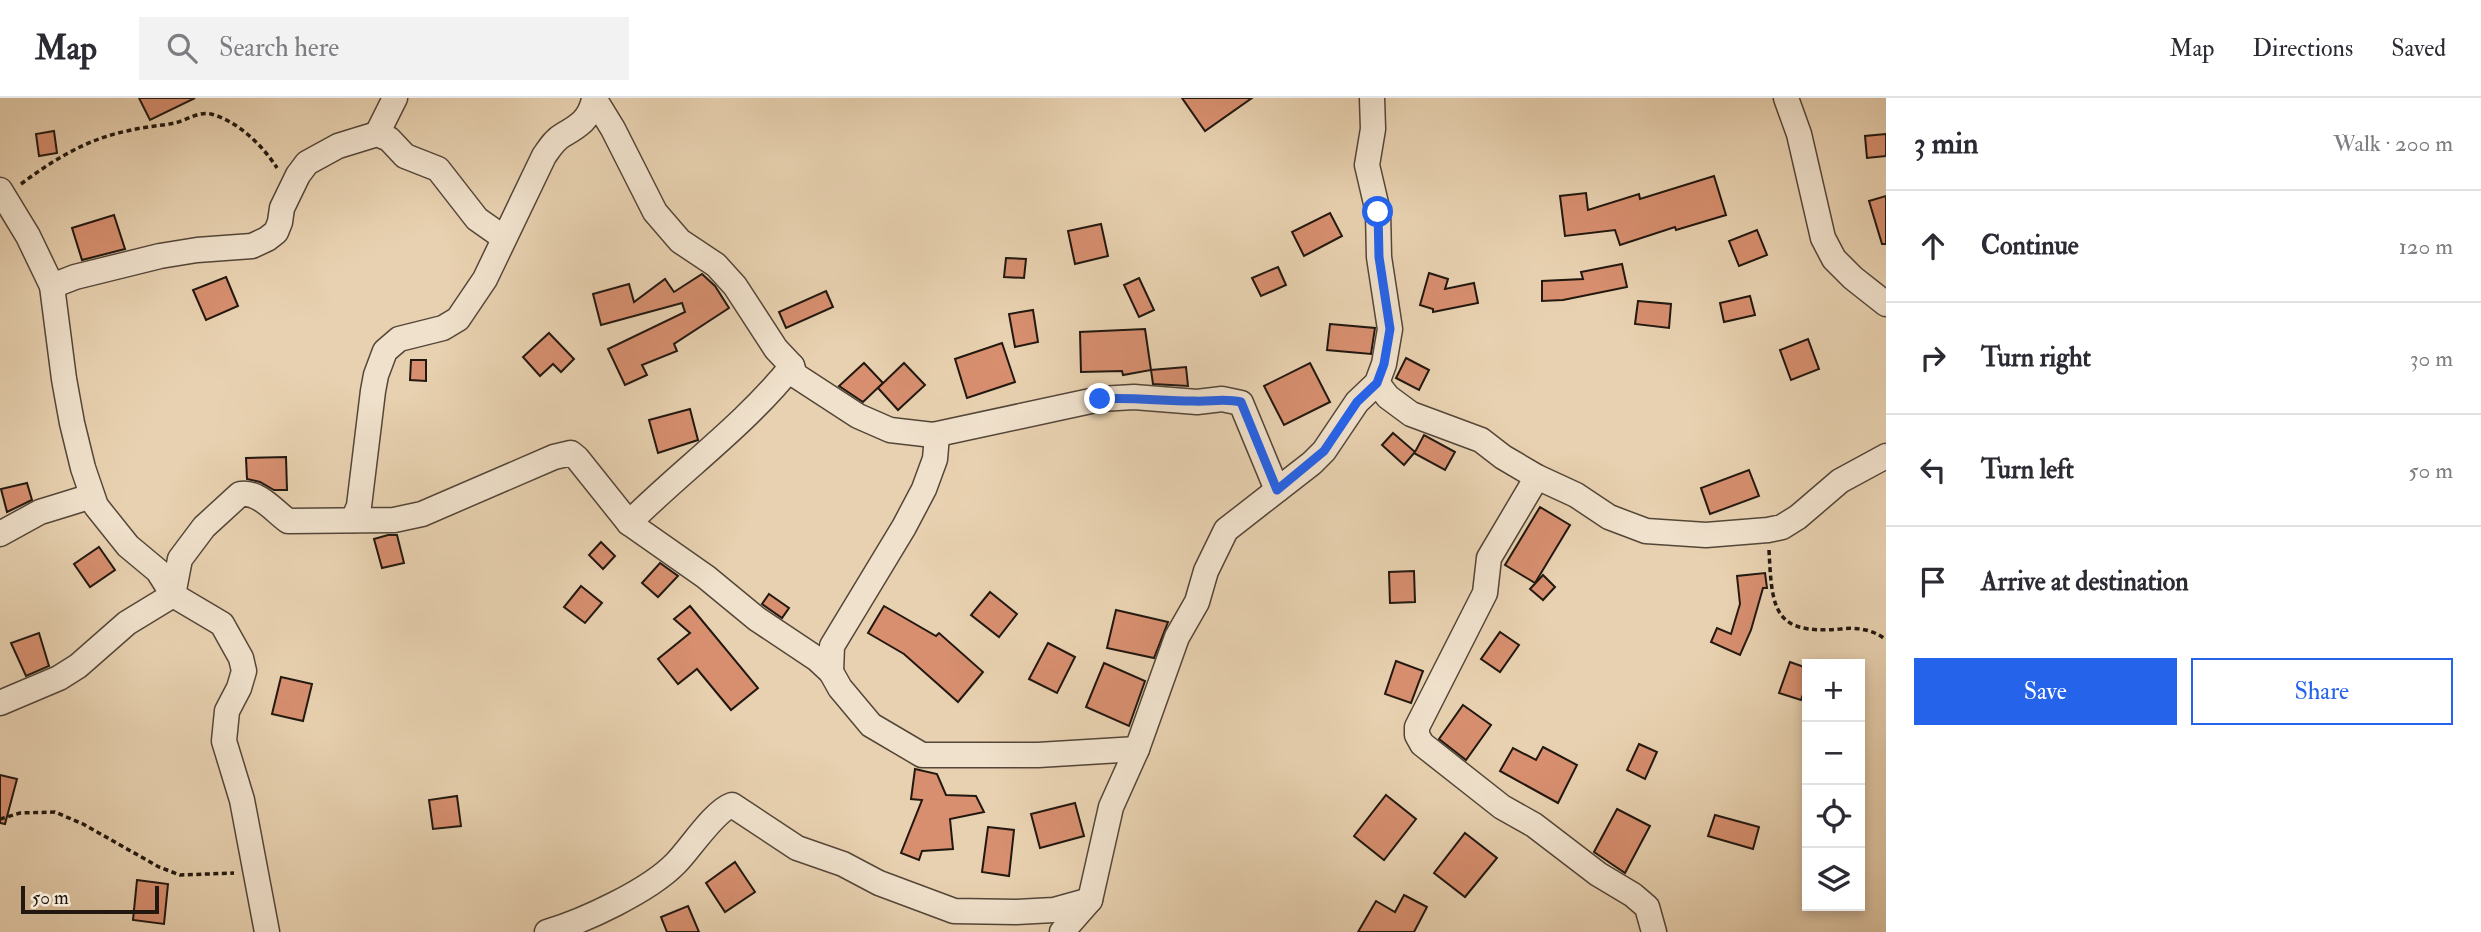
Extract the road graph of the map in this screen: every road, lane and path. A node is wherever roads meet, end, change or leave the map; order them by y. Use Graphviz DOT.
graph roads {
  1 [pos="395,98"];
  2 [pos="594,98"];
  3 [pos="1372,98"];
  4 [pos="1786,98"];
  5 [pos="377,134"];
  6 [pos="292,190"];
  7 [pos="1,192"];
  8 [pos="504,238"];
  9 [pos="52,286"];
  10 [pos="1886,304"];
  11 [pos="792,366"];
  12 [pos="1377,383"];
  13 [pos="937,435"];
  14 [pos="1886,456"];
  15 [pos="1537,477"];
  16 [pos="1277,490"];
  17 [pos="92,496"];
  18 [pos="353,520"];
  19 [pos="629,523"];
  20 [pos="1768,530"];
  21 [pos="0,534"];
  22 [pos="173,595"];
  23 [pos="1886,640"];
  24 [pos="831,672"];
  25 [pos="0,703"];
  26 [pos="1136,749"];
  27 [pos="0,819"];
  28 [pos="254,871"];
  29 [pos="1090,900"];
  30 [pos="267,932"];
  31 [pos="547,932"];
  32 [pos="1062,932"];
  33 [pos="1654,932"];
  1 -- 5 [label="street"];
  2 -- 8 [label="street"];
  2 -- 11 [label="street"];
  3 -- 12 [label="street"];
  4 -- 10 [label="street"];
  5 -- 6 [label="street"];
  5 -- 8 [label="street"];
  6 -- 7 [label="path"];
  6 -- 9 [label="street"];
  7 -- 9 [label="street"];
  8 -- 18 [label="street"];
  9 -- 17 [label="street"];
  11 -- 13 [label="street"];
  11 -- 19 [label="street"];
  12 -- 15 [label="street"];
  12 -- 16 [label="street"];
  13 -- 16 [label="street"];
  13 -- 24 [label="street"];
  14 -- 20 [label="street"];
  15 -- 20 [label="street"];
  15 -- 33 [label="street"];
  16 -- 26 [label="street"];
  17 -- 21 [label="street"];
  17 -- 22 [label="street"];
  18 -- 19 [label="street"];
  18 -- 22 [label="street"];
  19 -- 24 [label="street"];
  20 -- 23 [label="path"];
  22 -- 25 [label="street"];
  22 -- 28 [label="street"];
  24 -- 26 [label="street"];
  26 -- 29 [label="street"];
  27 -- 28 [label="path"];
  28 -- 30 [label="street"];
  29 -- 31 [label="street"];
  29 -- 32 [label="street"];
}
